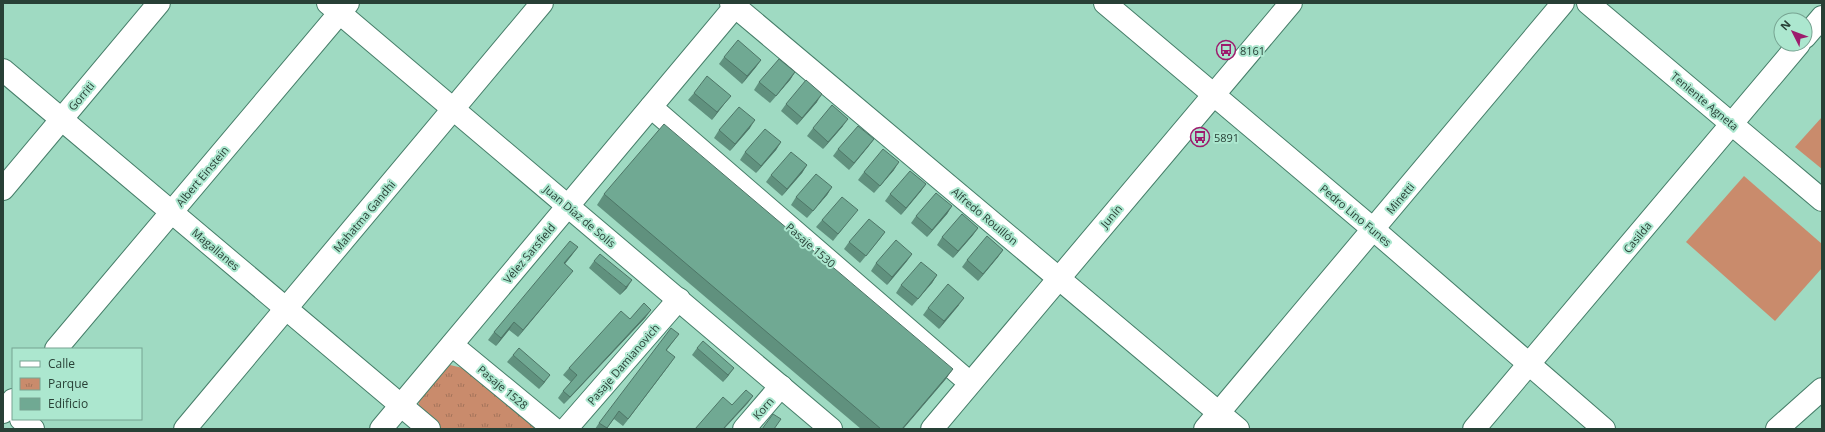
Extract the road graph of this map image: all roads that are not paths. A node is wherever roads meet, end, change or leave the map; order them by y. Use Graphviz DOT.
graph roads {
  1 [pos="159,3"];
  2 [pos="542,3"];
  3 [pos="1106,3"];
  4 [pos="1291,3"];
  5 [pos="1563,3"];
  6 [pos="1588,3"];
  7 [pos="735,4"];
  8 [pos="339,6"];
  9 [pos="1822,17"];
  10 [pos="1813,28"];
  11 [pos="1793,52"];
  12 [pos="3,70"];
  13 [pos="1214,95"];
  14 [pos="651,107"];
  15 [pos="453,109"];
  16 [pos="62,119"];
  17 [pos="1732,124"];
  18 [pos="3,189"];
  19 [pos="1822,200"];
  20 [pos="568,206"];
  21 [pos="172,212"];
  22 [pos="1373,229"];
  23 [pos="1059,278"];
  24 [pos="679,299"];
  25 [pos="286,308"];
  26 [pos="452,345"];
  27 [pos="57,348"];
  28 [pos="1528,365"];
  29 [pos="970,383"];
  30 [pos="781,386"];
  31 [pos="1822,389"];
  32 [pos="401,405"];
  33 [pos="22,420"];
  34 [pos="1212,421"];
  35 [pos="32,429"];
  36 [pos="185,429"];
  37 [pos="381,429"];
  38 [pos="429,429"];
  39 [pos="554,429"];
  40 [pos="566,429"];
  41 [pos="744,429"];
  42 [pos="831,429"];
  43 [pos="932,429"];
  44 [pos="1238,429"];
  45 [pos="1474,429"];
  46 [pos="1604,429"];
  47 [pos="1777,429"];
  1 -- 16 [label="street, Gorriti"];
  2 -- 15 [label="street, Mahatma Gandhi"];
  3 -- 13 [label="street, Pedro Lino Funes"];
  4 -- 13 [label="street, Junín"];
  5 -- 22 [label="street, Minetti"];
  6 -- 17 [label="street, Teniente Agneta"];
  7 -- 14 [label="street, Vélez Sarsfield"];
  7 -- 23 [label="street, Alfredo Rouillón"];
  8 -- 15 [label="street, Juan Díaz de Solís"];
  8 -- 21 [label="street, Albert Einstein"];
  9 -- 10 [label="street"];
  11 -- 17 [label="street, Casilda"];
  12 -- 16 [label="street, Magallanes"];
  13 -- 22 [label="street, Pedro Lino Funes"];
  13 -- 23 [label="street, Junín"];
  14 -- 20 [label="street, Vélez Sarsfield"];
  14 -- 29 [label="street, Pasaje 1530"];
  15 -- 20 [label="street, Juan Díaz de Solís"];
  15 -- 25 [label="street, Mahatma Gandhi"];
  16 -- 18 [label="street, Gorriti"];
  16 -- 21 [label="street, Magallanes"];
  17 -- 19 [label="street, Teniente Agneta"];
  17 -- 28 [label="street, Casilda"];
  20 -- 24 [label="street, Juan Díaz de Solís"];
  20 -- 26 [label="street, Vélez Sarsfield"];
  21 -- 25 [label="street, Magallanes"];
  21 -- 27 [label="street, Albert Einstein"];
  22 -- 28 [label="street, Pedro Lino Funes"];
  22 -- 34 [label="street, Minetti"];
  23 -- 29 [label="street, Junín"];
  23 -- 34 [label="street, Alfredo Rouillón"];
  24 -- 30 [label="street, Juan Díaz de Solís"];
  24 -- 40 [label="street, Pasaje Damianovich"];
  25 -- 32 [label="street, Magallanes"];
  25 -- 36 [label="street, Mahatma Gandhi"];
  26 -- 32 [label="street, Vélez Sarsfield"];
  26 -- 39 [label="street, Pasaje 1528"];
  28 -- 45 [label="street, Casilda"];
  28 -- 46 [label="street, Pedro Lino Funes"];
  29 -- 43 [label="street, Junín"];
  30 -- 41 [label="street, Korn"];
  30 -- 42 [label="street, Juan Díaz de Solís"];
  31 -- 47 [label="street"];
  32 -- 37 [label="street, Vélez Sarsfield"];
  32 -- 38 [label="street, Magallanes"];
  33 -- 35 [label="street"];
  34 -- 44 [label="street, Alfredo Rouillón"];
}
